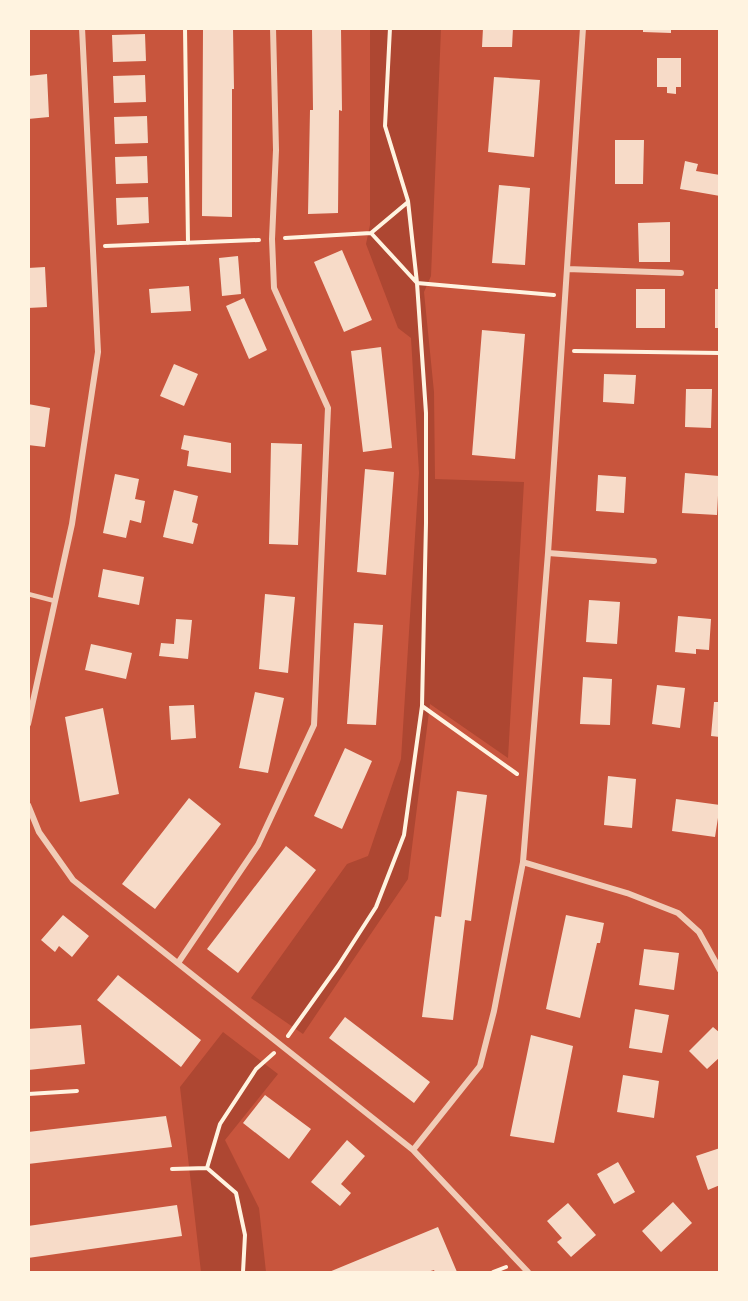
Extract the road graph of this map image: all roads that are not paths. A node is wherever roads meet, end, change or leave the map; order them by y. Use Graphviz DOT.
graph roads {
  1 [pos="82,28"];
  2 [pos="273,28"];
  3 [pos="583,28"];
  4 [pos="567,269"];
  5 [pos="681,273"];
  6 [pos="548,553"];
  7 [pos="654,561"];
  8 [pos="28,594"];
  9 [pos="55,601"];
  10 [pos="28,724"];
  11 [pos="28,805"];
  12 [pos="30,815"];
  13 [pos="524,862"];
  14 [pos="178,963"];
  15 [pos="720,970"];
  16 [pos="413,1150"];
  17 [pos="528,1272"];
  1 -- 9 [label="street"];
  2 -- 14 [label="street"];
  3 -- 4 [label="street"];
  4 -- 5 [label="street"];
  4 -- 6 [label="street"];
  6 -- 7 [label="street"];
  6 -- 13 [label="street"];
  8 -- 9 [label="lane"];
  9 -- 10 [label="street"];
  11 -- 12 [label="street"];
  12 -- 14 [label="street"];
  13 -- 15 [label="street"];
  13 -- 16 [label="street"];
  14 -- 16 [label="street"];
  16 -- 17 [label="street"];
}
